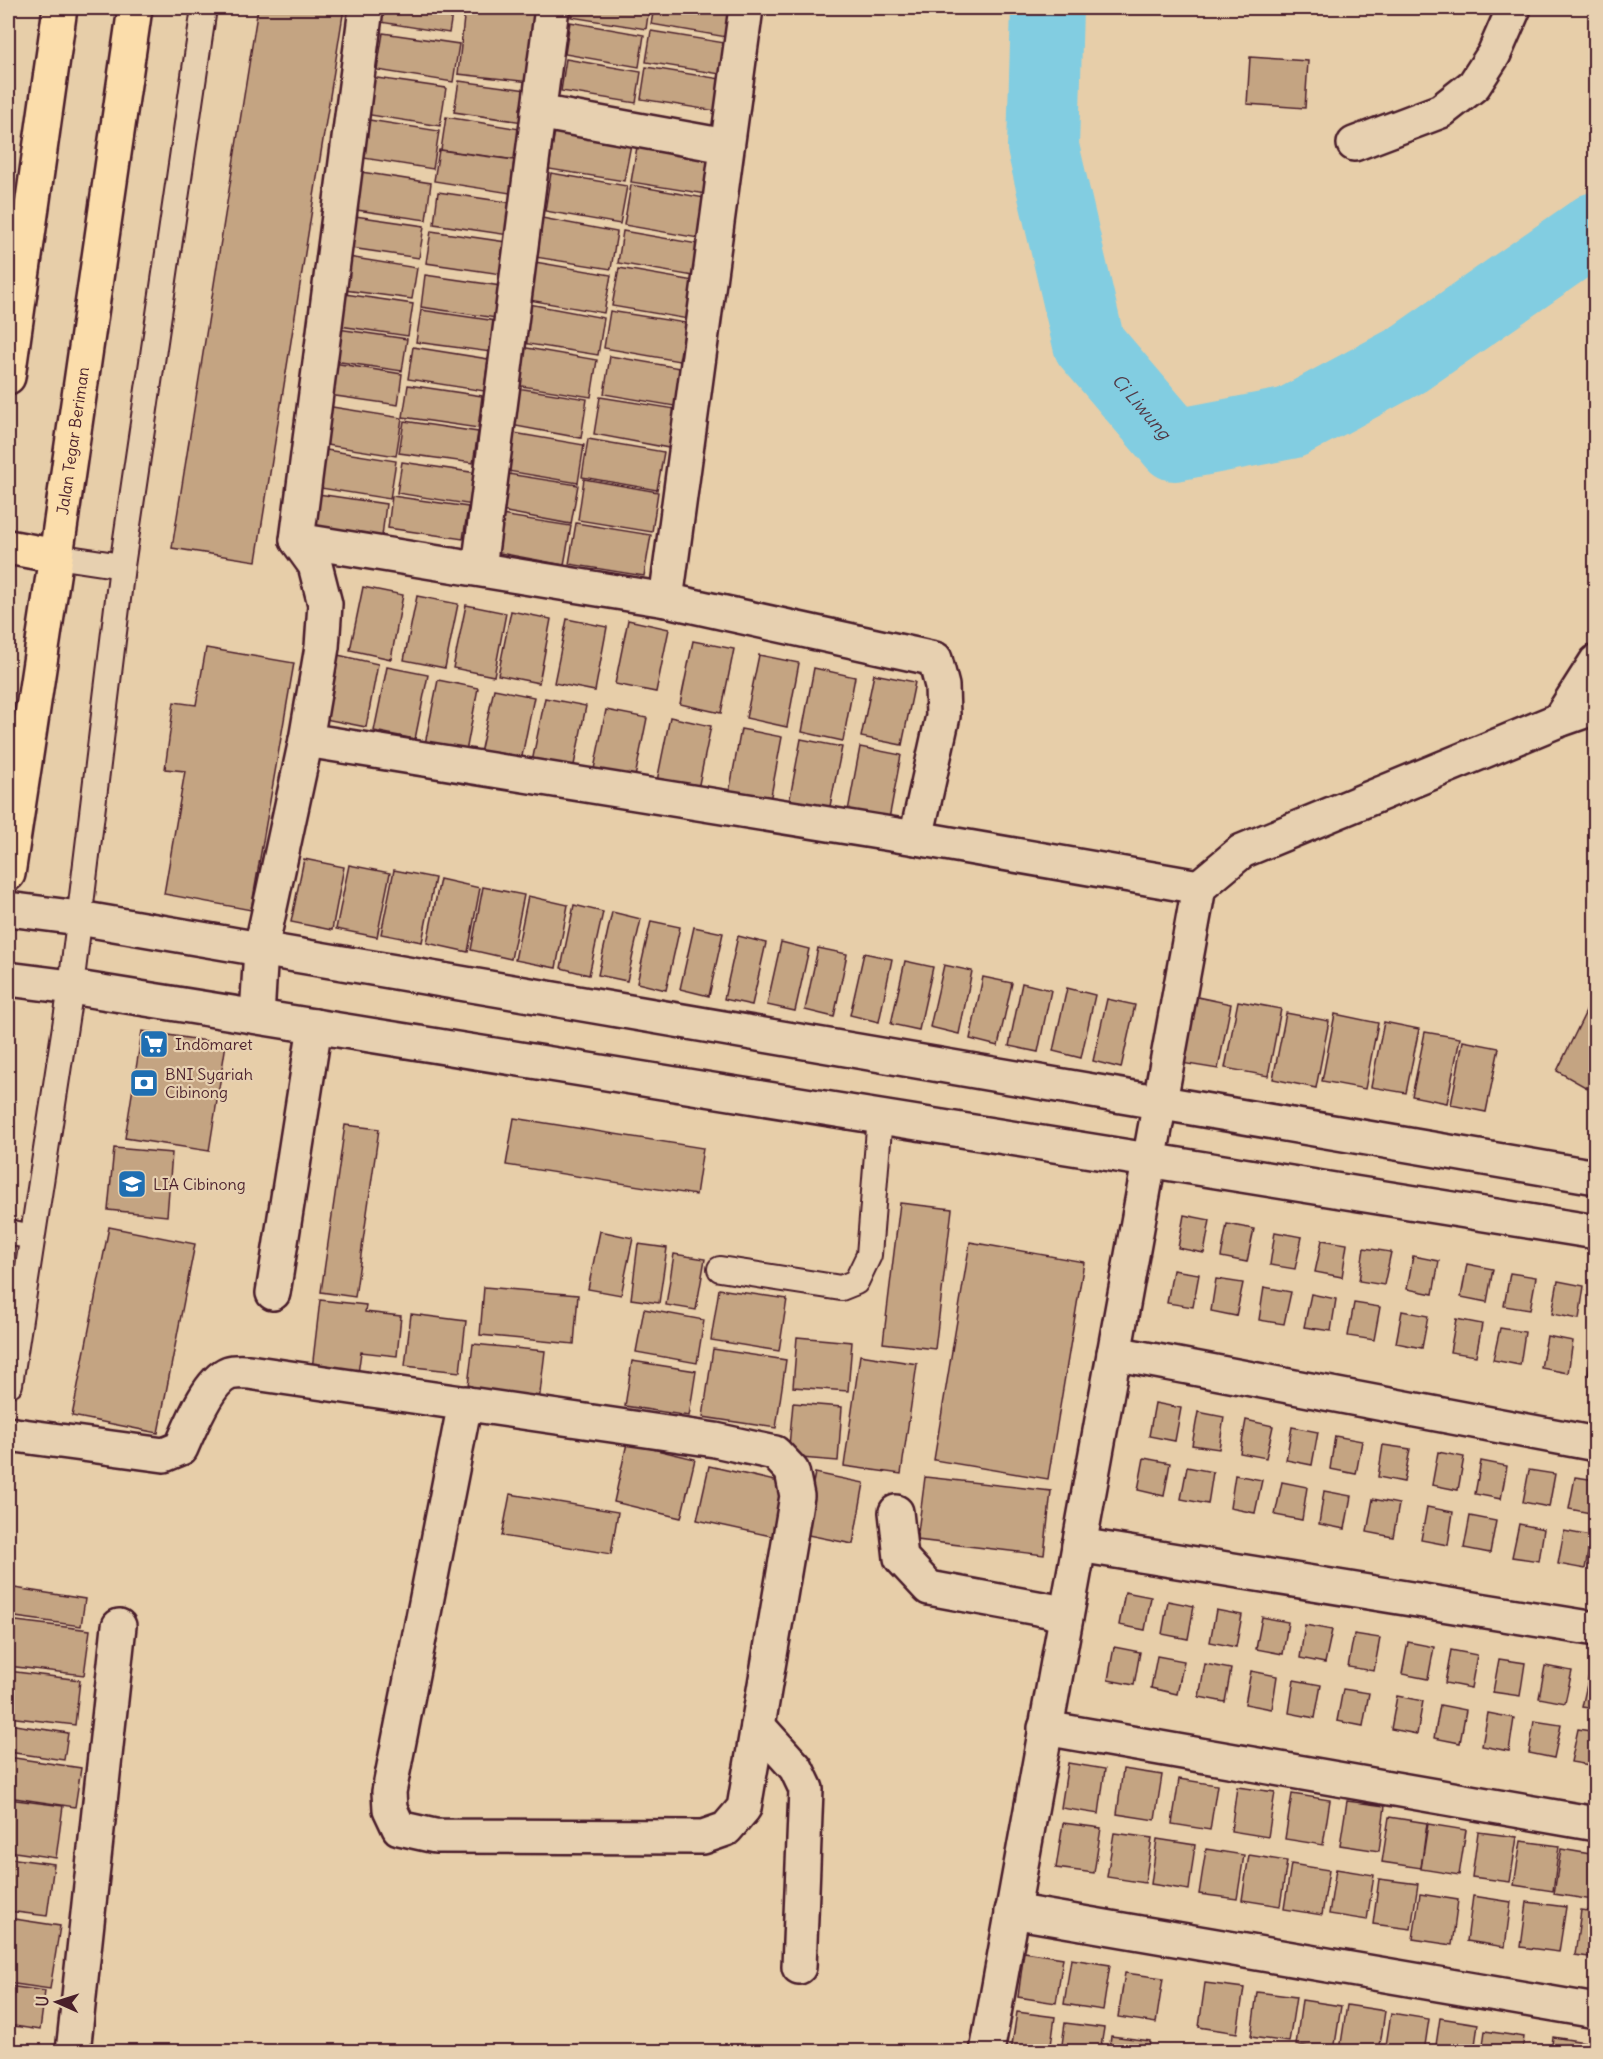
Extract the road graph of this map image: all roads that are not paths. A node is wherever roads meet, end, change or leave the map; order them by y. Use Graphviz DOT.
graph roads {
  1 [pos="60,8"];
  2 [pos="135,8"];
  3 [pos="204,8"];
  4 [pos="366,8"];
  5 [pos="552,8"];
  6 [pos="746,8"];
  7 [pos="1514,8"];
  8 [pos="538,112"];
  9 [pos="1354,144"];
  10 [pos="726,146"];
  11 [pos="8,377"];
  12 [pos="297,540"];
  13 [pos="8,547"];
  14 [pos="56,556"];
  15 [pos="122,566"];
  16 [pos="479,568"];
  17 [pos="666,600"];
  18 [pos="1596,662"];
  19 [pos="1596,707"];
  20 [pos="1559,720"];
  21 [pos="306,740"];
  22 [pos="916,838"];
  23 [pos="8,874"];
  24 [pos="1199,886"];
  25 [pos="8,909"];
  26 [pos="79,918"];
  27 [pos="261,949"];
  28 [pos="8,979"];
  29 [pos="72,987"];
  30 [pos="257,1016"];
  31 [pos="315,1026"];
  32 [pos="1160,1102"];
  33 [pos="880,1116"];
  34 [pos="1149,1160"];
  35 [pos="1596,1176"];
  36 [pos="8,1232"];
  37 [pos="1596,1232"];
  38 [pos="32,1237"];
  39 [pos="720,1269"];
  40 [pos="273,1293"];
  41 [pos="1114,1353"];
  42 [pos="10,1384"];
  43 [pos="465,1403"];
  44 [pos="8,1434"];
  45 [pos="1596,1444"];
  46 [pos="896,1512"];
  47 [pos="1079,1545"];
  48 [pos="1066,1617"];
  49 [pos="119,1626"];
  50 [pos="1596,1629"];
  51 [pos="758,1726"];
  52 [pos="1045,1728"];
  53 [pos="1596,1824"];
  54 [pos="1012,1911"];
  55 [pos="799,1967"];
  56 [pos="1596,2012"];
  57 [pos="73,2052"];
  58 [pos="987,2052"];
  1 -- 11 [label="main road"];
  2 -- 14 [label="main road, Jalan Tegar Beriman"];
  3 -- 15 [label="lane"];
  4 -- 12 [label="street"];
  5 -- 8 [label="street"];
  6 -- 10 [label="street"];
  7 -- 9 [label="street"];
  8 -- 10 [label="street"];
  8 -- 16 [label="street"];
  10 -- 17 [label="street"];
  12 -- 16 [label="street"];
  12 -- 21 [label="street"];
  13 -- 14 [label="main road"];
  14 -- 15 [label="lane"];
  14 -- 23 [label="main road, Jalan Tegar Beriman"];
  15 -- 26 [label="lane"];
  16 -- 17 [label="street"];
  17 -- 22 [label="street"];
  18 -- 20 [label="street"];
  19 -- 20 [label="street"];
  20 -- 24 [label="street"];
  21 -- 22 [label="street"];
  21 -- 27 [label="street"];
  22 -- 24 [label="street"];
  24 -- 32 [label="street"];
  25 -- 26 [label="street"];
  26 -- 27 [label="street"];
  26 -- 29 [label="lane"];
  27 -- 30 [label="street"];
  27 -- 32 [label="street"];
  28 -- 29 [label="street"];
  29 -- 30 [label="street"];
  29 -- 38 [label="lane"];
  30 -- 31 [label="street"];
  31 -- 33 [label="street"];
  31 -- 40 [label="street"];
  32 -- 34 [label="street"];
  32 -- 35 [label="street"];
  33 -- 34 [label="street"];
  33 -- 39 [label="lane"];
  34 -- 37 [label="street"];
  34 -- 41 [label="street"];
  36 -- 38 [label="lane"];
  38 -- 42 [label="lane"];
  41 -- 45 [label="street"];
  41 -- 47 [label="street"];
  43 -- 44 [label="street"];
  43 -- 51 [label="street"];
  43 -- 51 [label="street"];
  46 -- 48 [label="street"];
  47 -- 48 [label="street"];
  47 -- 50 [label="street"];
  48 -- 52 [label="street"];
  49 -- 57 [label="street"];
  51 -- 55 [label="street"];
  52 -- 53 [label="street"];
  52 -- 54 [label="street"];
  54 -- 56 [label="street"];
  54 -- 58 [label="street"];
}
